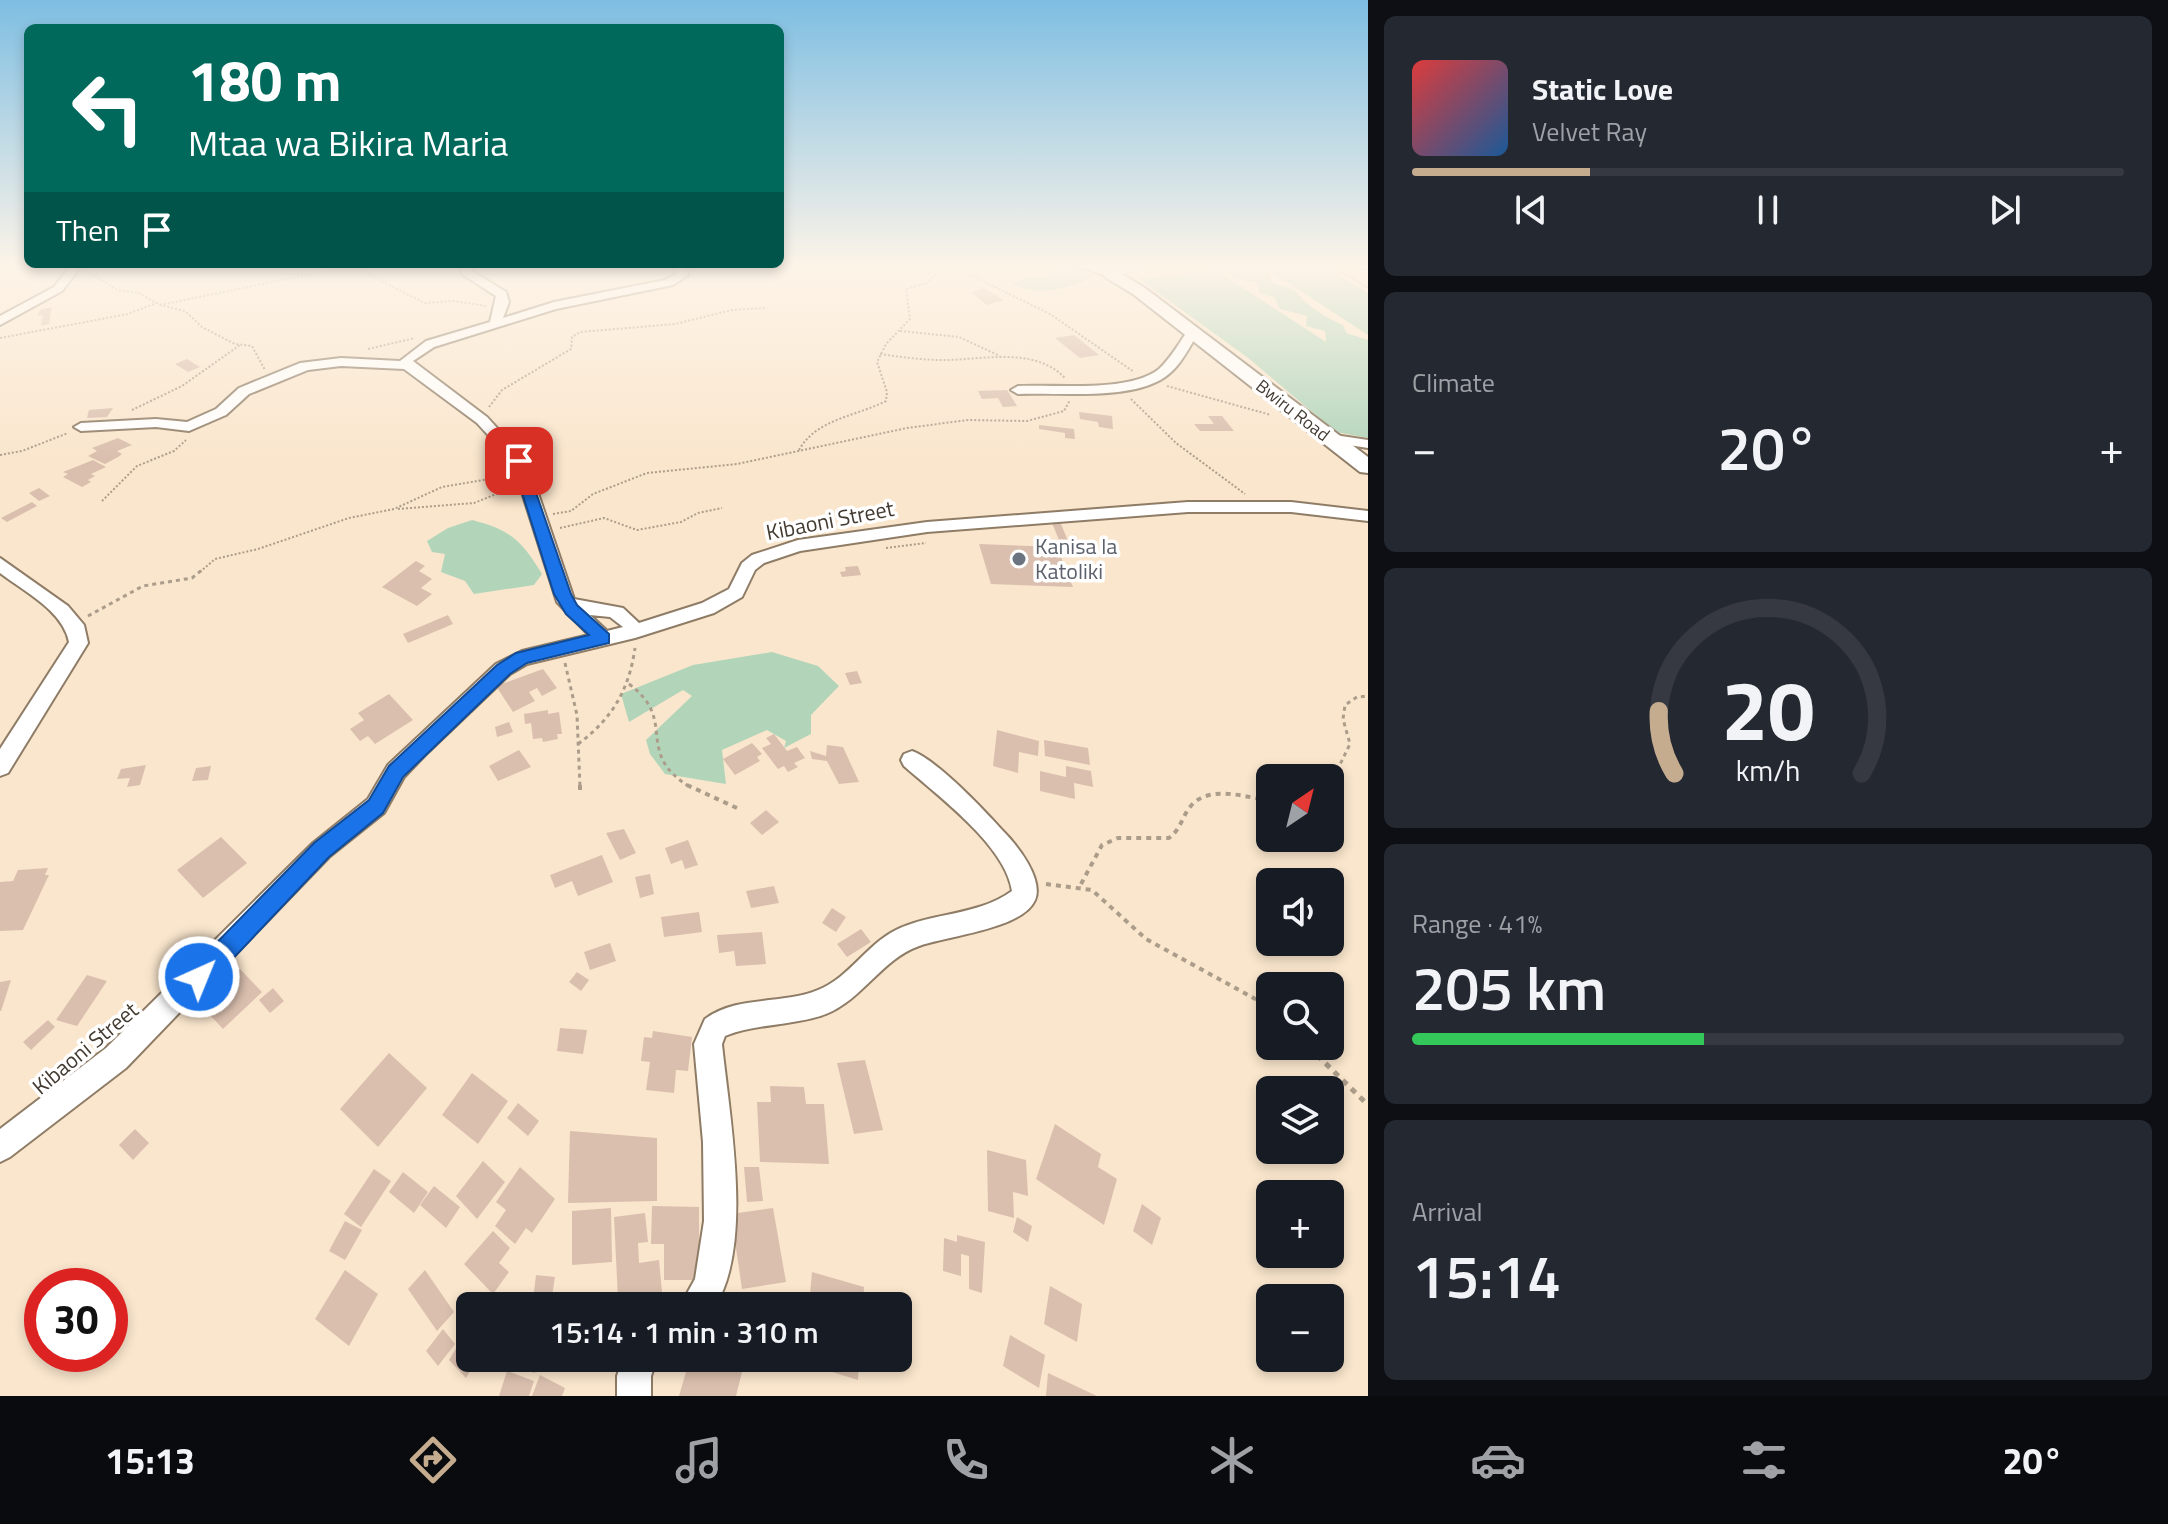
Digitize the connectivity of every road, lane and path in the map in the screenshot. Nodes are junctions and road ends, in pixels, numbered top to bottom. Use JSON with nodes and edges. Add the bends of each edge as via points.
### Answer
{"nodes":[{"id":1,"x":49,"y":329,"type":"edge"},
{"id":2,"x":207,"y":329,"type":"edge"},
{"id":3,"x":480,"y":329,"type":"edge"},
{"id":4,"x":614,"y":329,"type":"edge"},
{"id":5,"x":1072,"y":329,"type":"edge"},
{"id":6,"x":1189,"y":329,"type":"edge"},
{"id":7,"x":900,"y":331,"type":"joint"},
{"id":8,"x":1193,"y":332,"type":"junction"},
{"id":9,"x":0,"y":338,"type":"edge"},
{"id":10,"x":416,"y":338,"type":"dead end"},
{"id":11,"x":240,"y":345,"type":"junction"},
{"id":12,"x":363,"y":350,"type":"dead end"},
{"id":13,"x":880,"y":354,"type":"junction"},
{"id":14,"x":1002,"y":357,"type":"junction"},
{"id":15,"x":407,"y":365,"type":"junction"},
{"id":16,"x":269,"y":379,"type":"junction"},
{"id":17,"x":1149,"y":381,"type":"junction"},
{"id":18,"x":1064,"y":386,"type":"junction"},
{"id":19,"x":1121,"y":387,"type":"junction"},
{"id":20,"x":1018,"y":390,"type":"dead end"},
{"id":21,"x":124,"y":413,"type":"dead end"},
{"id":22,"x":1281,"y":419,"type":"dead end"},
{"id":23,"x":198,"y":425,"type":"junction"},
{"id":24,"x":487,"y":426,"type":"junction"},
{"id":25,"x":81,"y":427,"type":"joint"},
{"id":26,"x":1328,"y":438,"type":"junction"},
{"id":27,"x":1368,"y":444,"type":"edge"},
{"id":28,"x":799,"y":451,"type":"junction"},
{"id":29,"x":0,"y":455,"type":"edge"},
{"id":30,"x":1368,"y":467,"type":"edge"},
{"id":31,"x":524,"y":477,"type":"junction"},
{"id":32,"x":102,"y":501,"type":"dead end"},
{"id":33,"x":1262,"y":506,"type":"junction"},
{"id":34,"x":722,"y":508,"type":"dead end"},
{"id":35,"x":394,"y":509,"type":"junction"},
{"id":36,"x":1368,"y":516,"type":"edge"},
{"id":37,"x":539,"y":528,"type":"junction"},
{"id":38,"x":0,"y":564,"type":"edge"},
{"id":39,"x":572,"y":609,"type":"junction"},
{"id":40,"x":75,"y":625,"type":"junction"},
{"id":41,"x":635,"y":631,"type":"junction"},
{"id":42,"x":603,"y":638,"type":"junction"},
{"id":43,"x":562,"y":648,"type":"junction"},
{"id":44,"x":629,"y":684,"type":"junction"},
{"id":45,"x":1368,"y":696,"type":"edge"},
{"id":46,"x":578,"y":744,"type":"junction"},
{"id":47,"x":912,"y":760,"type":"dead end"},
{"id":48,"x":1340,"y":764,"type":"edge"},
{"id":49,"x":0,"y":767,"type":"edge"},
{"id":50,"x":580,"y":791,"type":"dead end"},
{"id":51,"x":1256,"y":799,"type":"edge"},
{"id":52,"x":739,"y":809,"type":"dead end"},
{"id":53,"x":1026,"y":885,"type":"junction"},
{"id":54,"x":1080,"y":886,"type":"junction"},
{"id":55,"x":1256,"y":999,"type":"edge"},
{"id":56,"x":1322,"y":1060,"type":"edge"},
{"id":57,"x":1368,"y":1105,"type":"edge"},
{"id":58,"x":0,"y":1147,"type":"edge"},
{"id":59,"x":708,"y":1292,"type":"edge"},
{"id":60,"x":635,"y":1372,"type":"edge"},
{"id":61,"x":634,"y":1396,"type":"edge"}],
"edges":[{"from":1,"to":9,"type":"path"},
{"from":2,"to":11,"type":"path"},
{"from":3,"to":15,"type":"street","via":[[420,349]]},
{"from":4,"to":24,"type":"path","via":[[580,332],[566,353],[495,395]]},
{"from":5,"to":17,"type":"path"},
{"from":6,"to":8,"type":"main road","name":"Bwiru Road"},
{"from":7,"to":13,"type":"path"},
{"from":7,"to":14,"type":"path","via":[[963,338]]},
{"from":8,"to":17,"type":"street","via":[[1175,360]]},
{"from":8,"to":26,"type":"main road","name":"Bwiru Road"},
{"from":10,"to":12,"type":"path"},
{"from":11,"to":16,"type":"path","via":[[257,351]]},
{"from":11,"to":21,"type":"path","via":[[165,396]]},
{"from":13,"to":14,"type":"path","via":[[926,360]]},
{"from":13,"to":28,"type":"path","via":[[887,398],[882,404],[838,418],[805,439]]},
{"from":14,"to":18,"type":"path","via":[[1047,363],[1065,377]]},
{"from":15,"to":16,"type":"street","via":[[318,364]]},
{"from":15,"to":24,"type":"street"},
{"from":16,"to":23,"type":"street"},
{"from":17,"to":19,"type":"street"},
{"from":17,"to":22,"type":"path"},
{"from":18,"to":19,"type":"street"},
{"from":18,"to":20,"type":"street"},
{"from":18,"to":28,"type":"path","via":[[1069,406],[1056,416],[907,428]]},
{"from":19,"to":33,"type":"path","via":[[1176,443]]},
{"from":23,"to":25,"type":"street"},
{"from":23,"to":32,"type":"path","via":[[174,451],[137,466]]},
{"from":24,"to":31,"type":"street","via":[[510,448]]},
{"from":25,"to":29,"type":"path"},
{"from":26,"to":27,"type":"street"},
{"from":26,"to":30,"type":"main road","name":"Bwiru Road"},
{"from":28,"to":37,"type":"path","via":[[647,473],[593,494],[571,511],[552,515]]},
{"from":31,"to":35,"type":"path","via":[[442,487]]},
{"from":31,"to":35,"type":"path","via":[[474,503]]},
{"from":31,"to":37,"type":"street"},
{"from":33,"to":36,"type":"street","name":"Kibaoni Street"},
{"from":33,"to":41,"type":"street","name":"Kibaoni Street","via":[[927,527],[798,546],[758,559],[729,599]]},
{"from":34,"to":37,"type":"path","via":[[637,530],[604,518]]},
{"from":35,"to":40,"type":"path","via":[[215,559],[192,578],[143,586]]},
{"from":37,"to":39,"type":"street"},
{"from":38,"to":40,"type":"street"},
{"from":39,"to":41,"type":"street","via":[[610,610],[626,618]]},
{"from":39,"to":42,"type":"street"},
{"from":40,"to":49,"type":"street","via":[[79,643]]},
{"from":41,"to":42,"type":"street","name":"Kibaoni Street"},
{"from":41,"to":44,"type":"path"},
{"from":42,"to":43,"type":"street","name":"Kibaoni Street"},
{"from":43,"to":46,"type":"path"},
{"from":43,"to":58,"type":"street","name":"Kibaoni Street","via":[[503,669],[396,771],[376,806],[321,850],[165,1012],[116,1058]]},
{"from":44,"to":46,"type":"path","via":[[611,716]]},
{"from":44,"to":52,"type":"path","via":[[649,697],[656,710],[658,749],[666,769]]},
{"from":45,"to":48,"type":"path","via":[[1342,707],[1341,722],[1350,744]]},
{"from":46,"to":50,"type":"path"},
{"from":47,"to":53,"type":"street","via":[[995,840]]},
{"from":51,"to":54,"type":"path","via":[[1217,793],[1200,797],[1172,837],[1160,841],[1116,836],[1101,843]]},
{"from":53,"to":54,"type":"path"},
{"from":53,"to":59,"type":"street","via":[[1025,896],[1011,909],[907,938],[882,951],[825,1002],[727,1020],[715,1027],[708,1044],[719,1248]]},
{"from":54,"to":55,"type":"path","via":[[1105,900],[1146,939]]},
{"from":56,"to":57,"type":"path"},
{"from":60,"to":61,"type":"street"}]}
